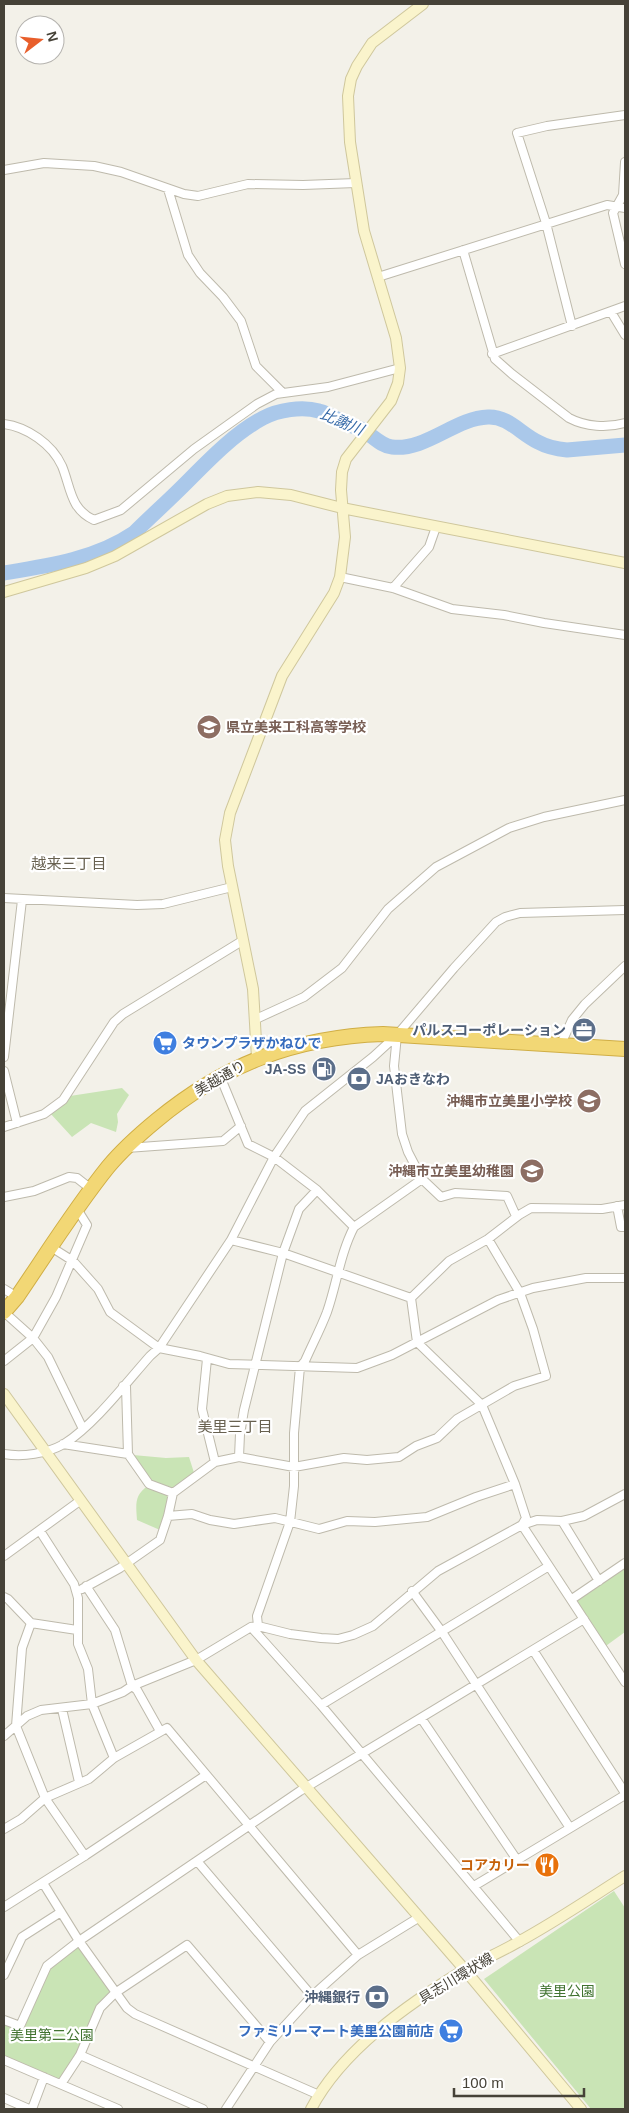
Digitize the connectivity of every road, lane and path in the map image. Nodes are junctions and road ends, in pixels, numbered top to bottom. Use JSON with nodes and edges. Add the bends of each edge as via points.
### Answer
{"nodes":[{"id":1,"x":423,"y":4,"type":"edge"},
{"id":2,"x":625,"y":115,"type":"edge"},
{"id":3,"x":625,"y":162,"type":"edge"},
{"id":4,"x":4,"y":170,"type":"edge"},
{"id":5,"x":356,"y":183,"type":"junction"},
{"id":6,"x":168,"y":189,"type":"junction"},
{"id":7,"x":615,"y":207,"type":"junction"},
{"id":8,"x":625,"y":208,"type":"edge"},
{"id":9,"x":546,"y":223,"type":"junction"},
{"id":10,"x":463,"y":250,"type":"junction"},
{"id":11,"x":625,"y":264,"type":"edge"},
{"id":12,"x":378,"y":277,"type":"junction"},
{"id":13,"x":625,"y":306,"type":"edge"},
{"id":14,"x":611,"y":312,"type":"junction"},
{"id":15,"x":572,"y":326,"type":"junction"},
{"id":16,"x":625,"y":335,"type":"edge"},
{"id":17,"x":492,"y":354,"type":"junction"},
{"id":18,"x":400,"y":368,"type":"junction"},
{"id":19,"x":283,"y":393,"type":"junction"},
{"id":20,"x":625,"y":423,"type":"edge"},
{"id":21,"x":4,"y":424,"type":"edge"},
{"id":22,"x":342,"y":508,"type":"junction"},
{"id":23,"x":436,"y":527,"type":"junction"},
{"id":24,"x":625,"y":563,"type":"edge"},
{"id":25,"x":340,"y":577,"type":"junction"},
{"id":26,"x":393,"y":588,"type":"junction"},
{"id":27,"x":4,"y":592,"type":"edge"},
{"id":28,"x":625,"y":635,"type":"edge"},
{"id":29,"x":625,"y":800,"type":"edge"},
{"id":30,"x":232,"y":887,"type":"junction"},
{"id":31,"x":4,"y":898,"type":"edge"},
{"id":32,"x":22,"y":900,"type":"junction"},
{"id":33,"x":625,"y":910,"type":"edge"},
{"id":34,"x":242,"y":941,"type":"junction"},
{"id":35,"x":625,"y":966,"type":"edge"},
{"id":36,"x":256,"y":1019,"type":"junction"},
{"id":37,"x":397,"y":1035,"type":"junction"},
{"id":38,"x":561,"y":1044,"type":"junction"},
{"id":39,"x":625,"y":1049,"type":"edge"},
{"id":40,"x":4,"y":1057,"type":"edge"},
{"id":41,"x":257,"y":1058,"type":"junction"},
{"id":42,"x":4,"y":1071,"type":"edge"},
{"id":43,"x":220,"y":1076,"type":"junction"},
{"id":44,"x":17,"y":1123,"type":"junction"},
{"id":45,"x":241,"y":1126,"type":"junction"},
{"id":46,"x":4,"y":1127,"type":"edge"},
{"id":47,"x":126,"y":1148,"type":"junction"},
{"id":48,"x":274,"y":1157,"type":"junction"},
{"id":49,"x":422,"y":1179,"type":"junction"},
{"id":50,"x":91,"y":1189,"type":"junction"},
{"id":51,"x":317,"y":1190,"type":"junction"},
{"id":52,"x":4,"y":1197,"type":"edge"},
{"id":53,"x":621,"y":1205,"type":"edge"},
{"id":54,"x":77,"y":1209,"type":"junction"},
{"id":55,"x":516,"y":1216,"type":"junction"},
{"id":56,"x":354,"y":1227,"type":"junction"},
{"id":57,"x":625,"y":1227,"type":"edge"},
{"id":58,"x":488,"y":1239,"type":"junction"},
{"id":59,"x":231,"y":1240,"type":"junction"},
{"id":60,"x":51,"y":1247,"type":"junction"},
{"id":61,"x":283,"y":1253,"type":"junction"},
{"id":62,"x":73,"y":1261,"type":"junction"},
{"id":63,"x":338,"y":1272,"type":"junction"},
{"id":64,"x":625,"y":1278,"type":"edge"},
{"id":65,"x":4,"y":1288,"type":"edge"},
{"id":66,"x":520,"y":1293,"type":"junction"},
{"id":67,"x":17,"y":1297,"type":"junction"},
{"id":68,"x":411,"y":1298,"type":"junction"},
{"id":69,"x":4,"y":1312,"type":"edge"},
{"id":70,"x":33,"y":1338,"type":"junction"},
{"id":71,"x":418,"y":1342,"type":"junction"},
{"id":72,"x":159,"y":1348,"type":"junction"},
{"id":73,"x":206,"y":1359,"type":"junction"},
{"id":74,"x":4,"y":1361,"type":"edge"},
{"id":75,"x":256,"y":1365,"type":"junction"},
{"id":76,"x":300,"y":1367,"type":"junction"},
{"id":77,"x":123,"y":1386,"type":"junction"},
{"id":78,"x":4,"y":1394,"type":"edge"},
{"id":79,"x":482,"y":1404,"type":"junction"},
{"id":80,"x":83,"y":1429,"type":"junction"},
{"id":81,"x":63,"y":1444,"type":"junction"},
{"id":82,"x":46,"y":1451,"type":"junction"},
{"id":83,"x":4,"y":1454,"type":"edge"},
{"id":84,"x":128,"y":1454,"type":"junction"},
{"id":85,"x":239,"y":1457,"type":"junction"},
{"id":86,"x":215,"y":1462,"type":"junction"},
{"id":87,"x":294,"y":1467,"type":"junction"},
{"id":88,"x":515,"y":1484,"type":"junction"},
{"id":89,"x":173,"y":1493,"type":"junction"},
{"id":90,"x":625,"y":1494,"type":"edge"},
{"id":91,"x":81,"y":1500,"type":"junction"},
{"id":92,"x":168,"y":1516,"type":"junction"},
{"id":93,"x":562,"y":1521,"type":"junction"},
{"id":94,"x":290,"y":1522,"type":"junction"},
{"id":95,"x":522,"y":1525,"type":"junction"},
{"id":96,"x":40,"y":1531,"type":"junction"},
{"id":97,"x":4,"y":1556,"type":"edge"},
{"id":98,"x":625,"y":1563,"type":"edge"},
{"id":99,"x":125,"y":1564,"type":"junction"},
{"id":100,"x":549,"y":1566,"type":"junction"},
{"id":101,"x":599,"y":1581,"type":"junction"},
{"id":102,"x":86,"y":1586,"type":"junction"},
{"id":103,"x":412,"y":1591,"type":"junction"},
{"id":104,"x":76,"y":1593,"type":"junction"},
{"id":105,"x":5,"y":1596,"type":"edge"},
{"id":106,"x":572,"y":1599,"type":"junction"},
{"id":107,"x":584,"y":1619,"type":"junction"},
{"id":108,"x":31,"y":1623,"type":"junction"},
{"id":109,"x":255,"y":1626,"type":"junction"},
{"id":110,"x":77,"y":1630,"type":"junction"},
{"id":111,"x":442,"y":1632,"type":"junction"},
{"id":112,"x":533,"y":1650,"type":"junction"},
{"id":113,"x":196,"y":1660,"type":"junction"},
{"id":114,"x":625,"y":1682,"type":"edge"},
{"id":115,"x":476,"y":1685,"type":"junction"},
{"id":116,"x":132,"y":1686,"type":"junction"},
{"id":117,"x":92,"y":1704,"type":"junction"},
{"id":118,"x":321,"y":1705,"type":"junction"},
{"id":119,"x":62,"y":1709,"type":"junction"},
{"id":120,"x":421,"y":1718,"type":"junction"},
{"id":121,"x":16,"y":1726,"type":"junction"},
{"id":122,"x":160,"y":1731,"type":"junction"},
{"id":123,"x":4,"y":1736,"type":"edge"},
{"id":124,"x":362,"y":1754,"type":"junction"},
{"id":125,"x":114,"y":1758,"type":"junction"},
{"id":126,"x":206,"y":1775,"type":"junction"},
{"id":127,"x":79,"y":1782,"type":"junction"},
{"id":128,"x":306,"y":1788,"type":"junction"},
{"id":129,"x":625,"y":1794,"type":"edge"},
{"id":130,"x":45,"y":1798,"type":"junction"},
{"id":131,"x":250,"y":1826,"type":"junction"},
{"id":132,"x":570,"y":1828,"type":"junction"},
{"id":133,"x":4,"y":1829,"type":"edge"},
{"id":134,"x":85,"y":1856,"type":"junction"},
{"id":135,"x":517,"y":1860,"type":"junction"},
{"id":136,"x":198,"y":1861,"type":"junction"},
{"id":137,"x":625,"y":1876,"type":"edge"},
{"id":138,"x":43,"y":1883,"type":"junction"},
{"id":139,"x":474,"y":1886,"type":"junction"},
{"id":140,"x":4,"y":1907,"type":"edge"},
{"id":141,"x":62,"y":1912,"type":"junction"},
{"id":142,"x":418,"y":1918,"type":"junction"},
{"id":143,"x":79,"y":1941,"type":"junction"},
{"id":144,"x":520,"y":1942,"type":"junction"},
{"id":145,"x":358,"y":1955,"type":"junction"},
{"id":146,"x":465,"y":1970,"type":"junction"},
{"id":147,"x":4,"y":1975,"type":"edge"},
{"id":148,"x":115,"y":1993,"type":"junction"},
{"id":149,"x":312,"y":1996,"type":"junction"},
{"id":150,"x":4,"y":2020,"type":"edge"},
{"id":151,"x":270,"y":2042,"type":"junction"},
{"id":152,"x":80,"y":2055,"type":"junction"},
{"id":153,"x":4,"y":2060,"type":"edge"},
{"id":154,"x":253,"y":2067,"type":"junction"},
{"id":155,"x":44,"y":2077,"type":"junction"},
{"id":156,"x":61,"y":2084,"type":"junction"},
{"id":157,"x":319,"y":2095,"type":"junction"},
{"id":158,"x":4,"y":2098,"type":"edge"},
{"id":159,"x":30,"y":2109,"type":"edge"},
{"id":160,"x":118,"y":2109,"type":"edge"},
{"id":161,"x":203,"y":2109,"type":"edge"},
{"id":162,"x":226,"y":2109,"type":"edge"},
{"id":163,"x":311,"y":2109,"type":"edge"},
{"id":164,"x":581,"y":2109,"type":"edge"}],
"edges":[{"from":1,"to":5,"type":"street","via":[[372,43],[351,79],[347,118]]},
{"from":2,"to":9,"type":"street","via":[[517,133]]},
{"from":3,"to":7,"type":"street","via":[[623,195]]},
{"from":4,"to":6,"type":"street","via":[[44,163],[94,166]]},
{"from":5,"to":6,"type":"street","via":[[248,184],[198,196]]},
{"from":5,"to":12,"type":"street","via":[[364,231]]},
{"from":6,"to":19,"type":"street","via":[[188,255],[241,321],[256,366]]},
{"from":7,"to":8,"type":"street"},
{"from":7,"to":9,"type":"street","via":[[607,205]]},
{"from":7,"to":11,"type":"street","via":[[614,217]]},
{"from":9,"to":10,"type":"street"},
{"from":9,"to":15,"type":"street"},
{"from":10,"to":12,"type":"street"},
{"from":10,"to":17,"type":"street"},
{"from":12,"to":18,"type":"street","via":[[396,338]]},
{"from":13,"to":14,"type":"street"},
{"from":14,"to":15,"type":"street"},
{"from":14,"to":16,"type":"street"},
{"from":15,"to":17,"type":"street"},
{"from":17,"to":20,"type":"street","via":[[512,374],[580,424]]},
{"from":18,"to":19,"type":"street","via":[[328,388]]},
{"from":18,"to":22,"type":"street","via":[[391,401],[346,459],[342,472]]},
{"from":19,"to":21,"type":"street","via":[[257,404],[202,443],[121,510],[94,520],[80,512],[61,464],[39,438]]},
{"from":22,"to":23,"type":"street"},
{"from":22,"to":25,"type":"street","via":[[345,537]]},
{"from":22,"to":27,"type":"street","via":[[282,494],[258,492],[227,496],[115,556]]},
{"from":23,"to":24,"type":"street"},
{"from":23,"to":26,"type":"street","via":[[429,547]]},
{"from":25,"to":26,"type":"street"},
{"from":25,"to":30,"type":"street","via":[[334,593],[282,676],[230,813],[225,840]]},
{"from":26,"to":28,"type":"street","via":[[452,609]]},
{"from":29,"to":36,"type":"street","via":[[509,828],[436,868],[388,909],[342,968],[304,996]]},
{"from":30,"to":32,"type":"street","via":[[163,904]]},
{"from":30,"to":34,"type":"street"},
{"from":31,"to":32,"type":"street"},
{"from":32,"to":40,"type":"street"},
{"from":33,"to":37,"type":"street","via":[[505,916],[483,936]]},
{"from":34,"to":36,"type":"street"},
{"from":34,"to":44,"type":"street","via":[[123,1014],[114,1022],[64,1100],[44,1114]]},
{"from":35,"to":38,"type":"street","via":[[585,1004],[572,1020]]},
{"from":36,"to":41,"type":"street"},
{"from":37,"to":38,"type":"highway","name":"美越通り"},
{"from":37,"to":41,"type":"highway","name":"美越通り","via":[[340,1037]]},
{"from":37,"to":48,"type":"street","via":[[311,1105]]},
{"from":37,"to":49,"type":"street","via":[[394,1066],[402,1134]]},
{"from":38,"to":39,"type":"highway","name":"美越通り"},
{"from":41,"to":43,"type":"highway","name":"美越通り"},
{"from":42,"to":44,"type":"street"},
{"from":43,"to":45,"type":"street"},
{"from":43,"to":47,"type":"highway","name":"美越通り","via":[[182,1101]]},
{"from":44,"to":46,"type":"street"},
{"from":45,"to":47,"type":"street","via":[[223,1141]]},
{"from":45,"to":48,"type":"street","via":[[248,1144]]},
{"from":47,"to":50,"type":"highway","name":"美越通り"},
{"from":48,"to":51,"type":"street"},
{"from":48,"to":59,"type":"street"},
{"from":49,"to":55,"type":"street","via":[[441,1197],[455,1193],[507,1196]]},
{"from":49,"to":56,"type":"street"},
{"from":50,"to":52,"type":"street","via":[[78,1178],[69,1177],[34,1191]]},
{"from":50,"to":54,"type":"highway","name":"美越通り"},
{"from":51,"to":56,"type":"street"},
{"from":51,"to":61,"type":"street","via":[[299,1208]]},
{"from":53,"to":55,"type":"street","via":[[602,1209],[531,1208]]},
{"from":53,"to":57,"type":"street","via":[[620,1227]]},
{"from":54,"to":60,"type":"highway","name":"美越通り"},
{"from":54,"to":62,"type":"street","via":[[87,1225]]},
{"from":55,"to":58,"type":"street"},
{"from":56,"to":63,"type":"street"},
{"from":58,"to":66,"type":"street"},
{"from":58,"to":68,"type":"street","via":[[449,1261]]},
{"from":59,"to":61,"type":"street"},
{"from":59,"to":72,"type":"street"},
{"from":60,"to":62,"type":"street"},
{"from":60,"to":67,"type":"highway","name":"美越通り"},
{"from":61,"to":63,"type":"street"},
{"from":61,"to":75,"type":"street"},
{"from":62,"to":70,"type":"street"},
{"from":62,"to":72,"type":"street","via":[[98,1289],[110,1312]]},
{"from":63,"to":68,"type":"street"},
{"from":63,"to":76,"type":"street","via":[[327,1312]]},
{"from":64,"to":66,"type":"street","via":[[586,1278]]},
{"from":65,"to":67,"type":"street"},
{"from":66,"to":71,"type":"street","via":[[498,1300]]},
{"from":66,"to":79,"type":"street","via":[[546,1376],[514,1386]]},
{"from":67,"to":69,"type":"highway","name":"美越通り"},
{"from":68,"to":71,"type":"street"},
{"from":69,"to":70,"type":"street"},
{"from":70,"to":74,"type":"street"},
{"from":70,"to":80,"type":"street","via":[[48,1357]]},
{"from":71,"to":76,"type":"street","via":[[357,1368]]},
{"from":71,"to":79,"type":"street"},
{"from":72,"to":73,"type":"street"},
{"from":72,"to":77,"type":"street"},
{"from":73,"to":75,"type":"street"},
{"from":73,"to":86,"type":"street","via":[[202,1409]]},
{"from":75,"to":76,"type":"street"},
{"from":75,"to":85,"type":"street","via":[[244,1410]]},
{"from":76,"to":87,"type":"street"},
{"from":77,"to":80,"type":"street"},
{"from":77,"to":84,"type":"street","via":[[126,1386],[128,1405]]},
{"from":78,"to":82,"type":"street"},
{"from":79,"to":87,"type":"street","via":[[457,1419],[437,1438],[399,1457],[344,1458]]},
{"from":79,"to":88,"type":"street"},
{"from":80,"to":81,"type":"street"},
{"from":81,"to":82,"type":"street"},
{"from":81,"to":84,"type":"street"},
{"from":82,"to":83,"type":"street","via":[[30,1455]]},
{"from":82,"to":91,"type":"street"},
{"from":84,"to":89,"type":"street","via":[[149,1484]]},
{"from":85,"to":86,"type":"street"},
{"from":85,"to":87,"type":"street"},
{"from":86,"to":89,"type":"street"},
{"from":87,"to":94,"type":"street"},
{"from":88,"to":94,"type":"street","via":[[427,1517],[347,1521],[319,1529]]},
{"from":88,"to":95,"type":"street","via":[[526,1518]]},
{"from":89,"to":92,"type":"street"},
{"from":90,"to":93,"type":"street","via":[[584,1516]]},
{"from":91,"to":96,"type":"street"},
{"from":91,"to":99,"type":"street"},
{"from":92,"to":94,"type":"street","via":[[192,1514],[234,1524],[275,1518]]},
{"from":92,"to":99,"type":"street","via":[[160,1540]]},
{"from":93,"to":95,"type":"street","via":[[537,1520]]},
{"from":93,"to":101,"type":"street"},
{"from":94,"to":109,"type":"street"},
{"from":95,"to":100,"type":"street"},
{"from":95,"to":103,"type":"street","via":[[438,1571]]},
{"from":96,"to":97,"type":"street"},
{"from":96,"to":104,"type":"street","via":[[74,1584]]},
{"from":98,"to":101,"type":"street"},
{"from":99,"to":102,"type":"street"},
{"from":99,"to":113,"type":"street"},
{"from":100,"to":106,"type":"street"},
{"from":100,"to":111,"type":"street"},
{"from":101,"to":106,"type":"street"},
{"from":102,"to":104,"type":"street"},
{"from":102,"to":116,"type":"street","via":[[115,1630]]},
{"from":103,"to":109,"type":"street","via":[[373,1626],[338,1639]]},
{"from":103,"to":111,"type":"street"},
{"from":104,"to":110,"type":"street"},
{"from":105,"to":108,"type":"street"},
{"from":106,"to":107,"type":"street"},
{"from":107,"to":112,"type":"street"},
{"from":107,"to":114,"type":"street"},
{"from":108,"to":110,"type":"street"},
{"from":108,"to":121,"type":"street","via":[[22,1648]]},
{"from":109,"to":113,"type":"street"},
{"from":109,"to":118,"type":"street"},
{"from":110,"to":117,"type":"street","via":[[78,1644],[88,1669]]},
{"from":111,"to":115,"type":"street"},
{"from":111,"to":118,"type":"street"},
{"from":112,"to":115,"type":"street"},
{"from":112,"to":129,"type":"street"},
{"from":113,"to":116,"type":"street"},
{"from":113,"to":128,"type":"street"},
{"from":115,"to":120,"type":"street"},
{"from":115,"to":132,"type":"street"},
{"from":116,"to":117,"type":"street"},
{"from":116,"to":122,"type":"street"},
{"from":117,"to":119,"type":"street"},
{"from":117,"to":125,"type":"street"},
{"from":118,"to":124,"type":"street"},
{"from":119,"to":121,"type":"street","via":[[41,1710]]},
{"from":119,"to":127,"type":"street"},
{"from":120,"to":124,"type":"street"},
{"from":120,"to":135,"type":"street"},
{"from":121,"to":123,"type":"street"},
{"from":121,"to":130,"type":"street"},
{"from":122,"to":125,"type":"street"},
{"from":122,"to":126,"type":"street","via":[[167,1728]]},
{"from":124,"to":128,"type":"street"},
{"from":124,"to":139,"type":"street"},
{"from":125,"to":127,"type":"street"},
{"from":126,"to":131,"type":"street"},
{"from":126,"to":134,"type":"street"},
{"from":127,"to":130,"type":"street"},
{"from":128,"to":131,"type":"street"},
{"from":128,"to":142,"type":"street"},
{"from":129,"to":132,"type":"street"},
{"from":130,"to":133,"type":"street"},
{"from":130,"to":134,"type":"street"},
{"from":131,"to":136,"type":"street"},
{"from":131,"to":145,"type":"street"},
{"from":132,"to":135,"type":"street"},
{"from":134,"to":138,"type":"street"},
{"from":135,"to":139,"type":"street"},
{"from":136,"to":143,"type":"street"},
{"from":136,"to":149,"type":"street"},
{"from":137,"to":144,"type":"street","name":"具志川環状線"},
{"from":138,"to":140,"type":"street"},
{"from":138,"to":141,"type":"street"},
{"from":139,"to":144,"type":"street"},
{"from":141,"to":143,"type":"street"},
{"from":141,"to":147,"type":"street","via":[[22,1937]]},
{"from":142,"to":145,"type":"street"},
{"from":142,"to":146,"type":"street"},
{"from":143,"to":148,"type":"street"},
{"from":143,"to":150,"type":"street","via":[[47,1966],[20,2026]]},
{"from":144,"to":146,"type":"street","name":"具志川環状線"},
{"from":145,"to":149,"type":"street"},
{"from":146,"to":157,"type":"street","name":"具志川環状線","via":[[407,2007],[368,2039]]},
{"from":146,"to":164,"type":"street"},
{"from":148,"to":151,"type":"street","via":[[187,1945]]},
{"from":148,"to":152,"type":"street","via":[[100,2008]]},
{"from":148,"to":154,"type":"street","via":[[135,2014]]},
{"from":149,"to":151,"type":"street"},
{"from":151,"to":154,"type":"street"},
{"from":152,"to":156,"type":"street"},
{"from":152,"to":161,"type":"street"},
{"from":153,"to":155,"type":"street"},
{"from":154,"to":157,"type":"street"},
{"from":154,"to":162,"type":"street"},
{"from":155,"to":156,"type":"street"},
{"from":155,"to":159,"type":"street"},
{"from":156,"to":160,"type":"street"},
{"from":157,"to":163,"type":"street","name":"具志川環状線"},
{"from":158,"to":159,"type":"street"}]}
